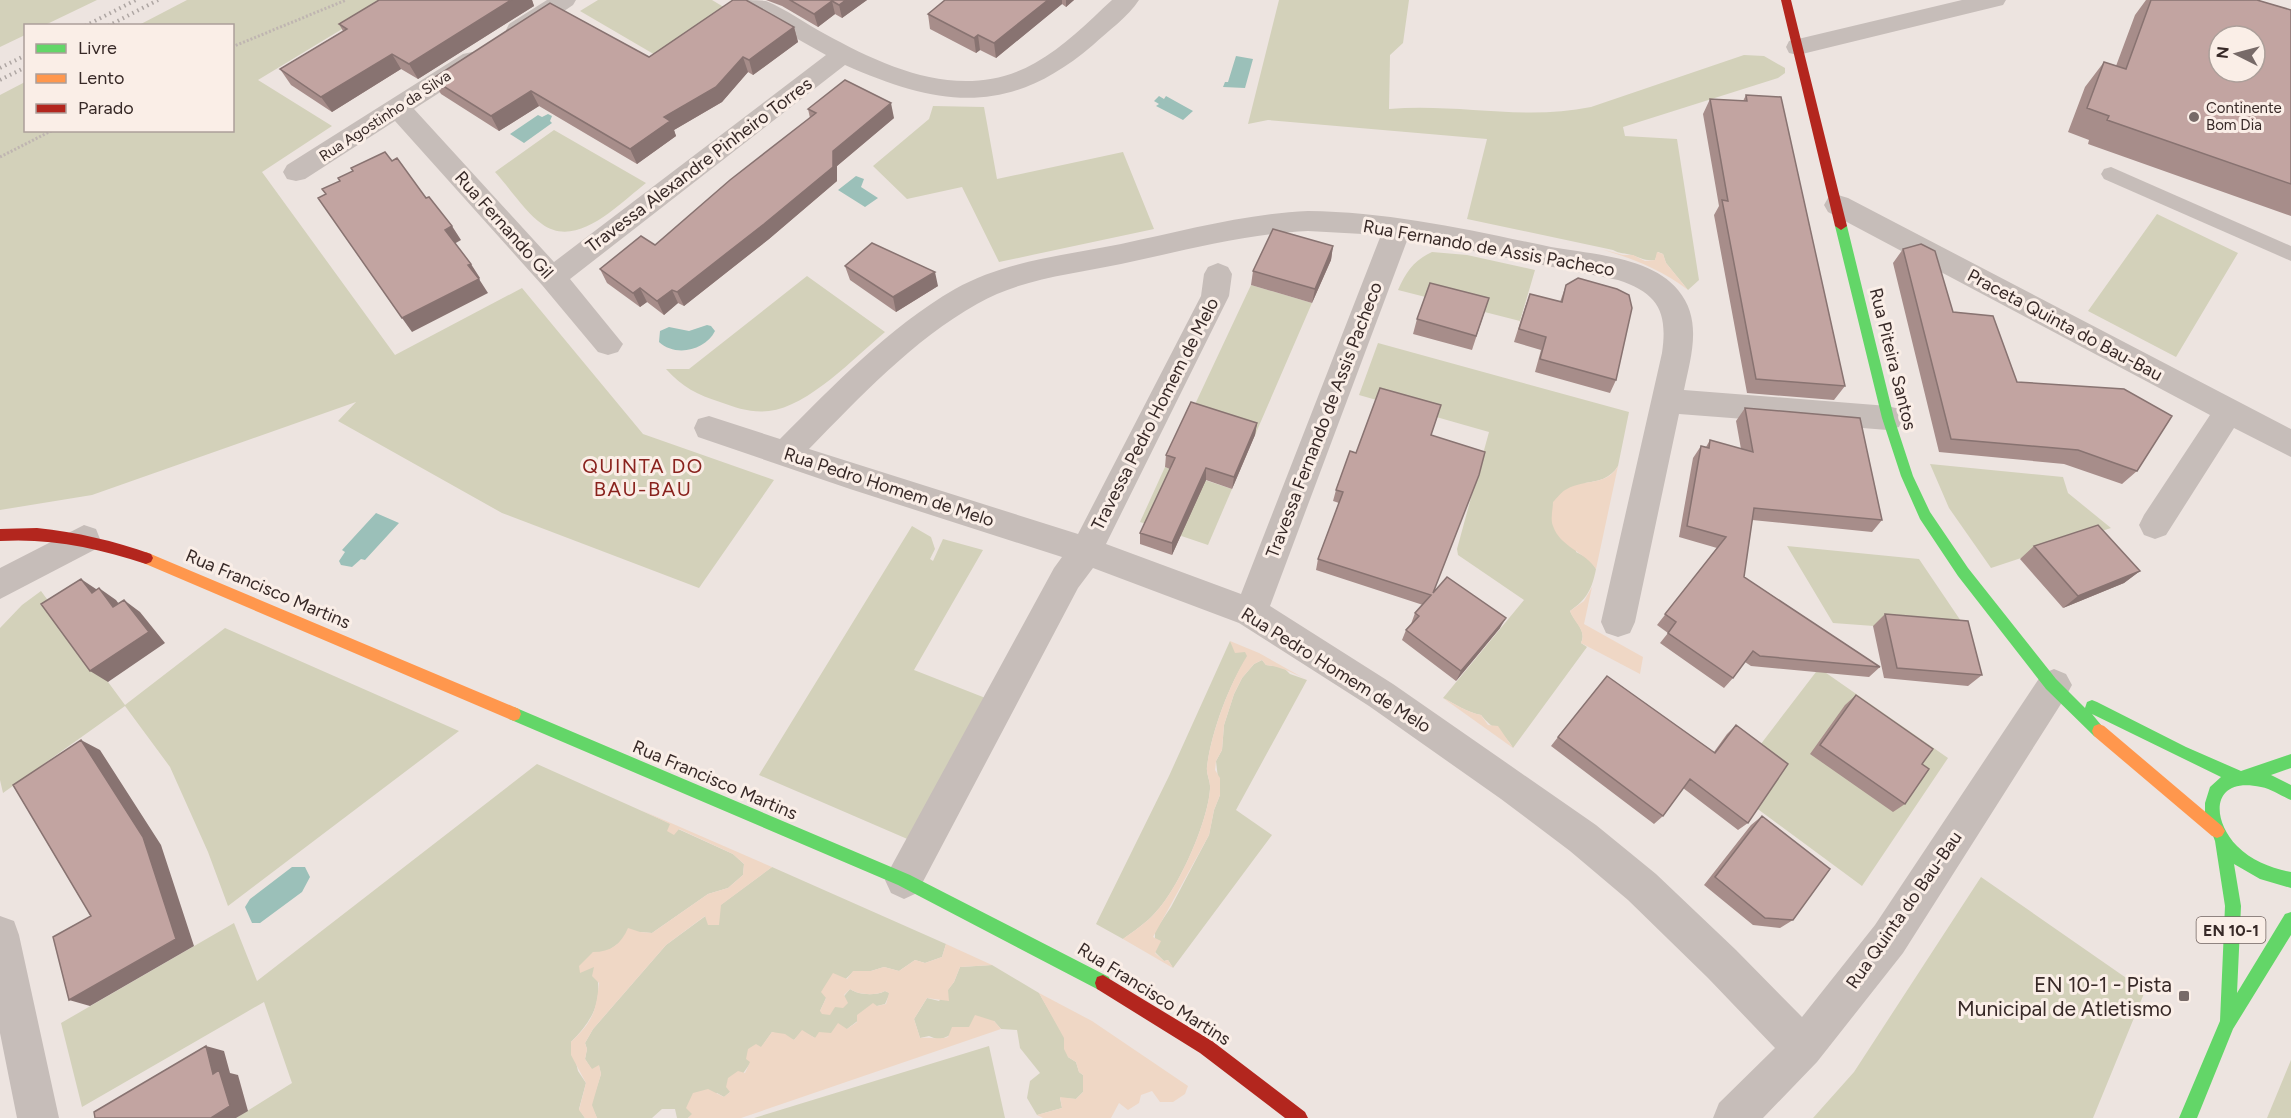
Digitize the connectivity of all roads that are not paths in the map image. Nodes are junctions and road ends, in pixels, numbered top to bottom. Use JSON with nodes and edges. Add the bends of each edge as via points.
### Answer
{"nodes":[{"id":1,"x":564,"y":0,"type":"edge"},
{"id":2,"x":746,"y":0,"type":"edge"},
{"id":3,"x":1127,"y":0,"type":"edge"},
{"id":4,"x":1786,"y":0,"type":"edge"},
{"id":5,"x":1994,"y":0,"type":"edge"},
{"id":6,"x":1798,"y":47,"type":"junction"},
{"id":7,"x":845,"y":53,"type":"junction"},
{"id":8,"x":398,"y":108,"type":"junction"},
{"id":9,"x":296,"y":172,"type":"dead end"},
{"id":10,"x":2111,"y":174,"type":"dead end"},
{"id":11,"x":1838,"y":205,"type":"junction"},
{"id":12,"x":1398,"y":228,"type":"junction"},
{"id":13,"x":2291,"y":255,"type":"edge"},
{"id":14,"x":1218,"y":274,"type":"dead end"},
{"id":15,"x":552,"y":278,"type":"junction"},
{"id":16,"x":608,"y":344,"type":"dead end"},
{"id":17,"x":1667,"y":401,"type":"junction"},
{"id":18,"x":2229,"y":411,"type":"junction"},
{"id":19,"x":1888,"y":418,"type":"junction"},
{"id":20,"x":709,"y":428,"type":"dead end"},
{"id":21,"x":2291,"y":444,"type":"edge"},
{"id":22,"x":786,"y":453,"type":"junction"},
{"id":23,"x":2155,"y":525,"type":"dead end"},
{"id":24,"x":0,"y":535,"type":"edge"},
{"id":25,"x":84,"y":539,"type":"junction"},
{"id":26,"x":1086,"y":551,"type":"junction"},
{"id":27,"x":0,"y":585,"type":"edge"},
{"id":28,"x":1251,"y":612,"type":"junction"},
{"id":29,"x":1618,"y":622,"type":"dead end"},
{"id":30,"x":2054,"y":686,"type":"junction"},
{"id":31,"x":2291,"y":761,"type":"edge"},
{"id":32,"x":2242,"y":777,"type":"junction"},
{"id":33,"x":2291,"y":793,"type":"edge"},
{"id":34,"x":2219,"y":834,"type":"junction"},
{"id":35,"x":904,"y":880,"type":"junction"},
{"id":36,"x":2291,"y":880,"type":"edge"},
{"id":37,"x":2291,"y":920,"type":"edge"},
{"id":38,"x":0,"y":935,"type":"edge"},
{"id":39,"x":2227,"y":1023,"type":"junction"},
{"id":40,"x":1803,"y":1048,"type":"junction"},
{"id":41,"x":38,"y":1118,"type":"edge"},
{"id":42,"x":1299,"y":1118,"type":"edge"},
{"id":43,"x":1734,"y":1118,"type":"edge"},
{"id":44,"x":2188,"y":1118,"type":"edge"}],
"edges":[{"from":1,"to":8,"type":"street","name":"Rua Agostinho da Silva"},
{"from":2,"to":7,"type":"street"},
{"from":3,"to":7,"type":"street","via":[[1042,70],[1019,82],[990,89],[960,92],[925,87],[893,77]]},
{"from":4,"to":6,"type":"street","name":"Rua Piteira Santos"},
{"from":5,"to":6,"type":"street"},
{"from":6,"to":11,"type":"street","name":"Rua Piteira Santos"},
{"from":7,"to":15,"type":"street","name":"Travessa Alexandre Pinheiro Torres"},
{"from":8,"to":9,"type":"street","name":"Rua Agostinho da Silva"},
{"from":8,"to":15,"type":"street","name":"Rua Fernando Gil"},
{"from":10,"to":13,"type":"lane"},
{"from":11,"to":18,"type":"street","name":"Praceta Quinta do Bau-Bau"},
{"from":11,"to":19,"type":"street","name":"Rua Piteira Santos"},
{"from":12,"to":17,"type":"street","name":"Rua Fernando de Assis Pacheco","via":[[1613,269],[1647,281],[1670,298],[1681,332]]},
{"from":12,"to":22,"type":"street","name":"Rua Fernando de Assis Pacheco","via":[[1307,221],[1258,227],[1019,276],[980,289],[907,338]]},
{"from":12,"to":28,"type":"street","name":"Travessa Fernando de Assis Pacheco"},
{"from":14,"to":26,"type":"street","name":"Travessa Pedro Homem de Melo","via":[[1215,296]]},
{"from":15,"to":16,"type":"street","name":"Rua Fernando Gil"},
{"from":17,"to":19,"type":"street"},
{"from":17,"to":29,"type":"street","name":"Rua Fernando de Assis Pacheco"},
{"from":18,"to":21,"type":"street","name":"Praceta Quinta do Bau-Bau"},
{"from":18,"to":23,"type":"street"},
{"from":19,"to":30,"type":"street","name":"Rua Piteira Santos","via":[[1916,497],[1943,543]]},
{"from":20,"to":22,"type":"street","name":"Rua Pedro Homem de Melo"},
{"from":22,"to":26,"type":"street","name":"Rua Pedro Homem de Melo"},
{"from":24,"to":25,"type":"street","name":"Rua Francisco Martins","via":[[52,532]]},
{"from":25,"to":27,"type":"street"},
{"from":25,"to":35,"type":"street","name":"Rua Francisco Martins","via":[[168,566]]},
{"from":26,"to":28,"type":"street","name":"Rua Pedro Homem de Melo"},
{"from":26,"to":35,"type":"street","name":"Travessa Pedro Homem de Melo","via":[[1066,578]]},
{"from":28,"to":40,"type":"street","name":"Rua Pedro Homem de Melo","via":[[1381,695],[1582,838],[1650,895]]},
{"from":30,"to":32,"type":"street","via":[[2122,723]]},
{"from":30,"to":34,"type":"street","name":"Rua Piteira Santos","via":[[2069,704]]},
{"from":30,"to":40,"type":"street","name":"Rua Quinta do Bau-Bau","via":[[1889,939]]},
{"from":31,"to":32,"type":"street","number":"EN 10-1"},
{"from":32,"to":33,"type":"street","via":[[2267,780]]},
{"from":32,"to":34,"type":"street","number":"EN 10-1","via":[[2223,782],[2213,793],[2210,808]]},
{"from":34,"to":36,"type":"street","name":"Rua Piteira Santos","via":[[2236,855],[2255,869]]},
{"from":34,"to":39,"type":"street","number":"EN 10-1","via":[[2233,906]]},
{"from":35,"to":42,"type":"street","name":"Rua Francisco Martins","via":[[1102,981],[1250,1077]]},
{"from":37,"to":39,"type":"street","number":"EN 10-1"},
{"from":38,"to":41,"type":"street"},
{"from":39,"to":44,"type":"street","number":"EN 10-1"},
{"from":40,"to":43,"type":"street","name":"Rua Quinta do Bau-Bau"}]}
